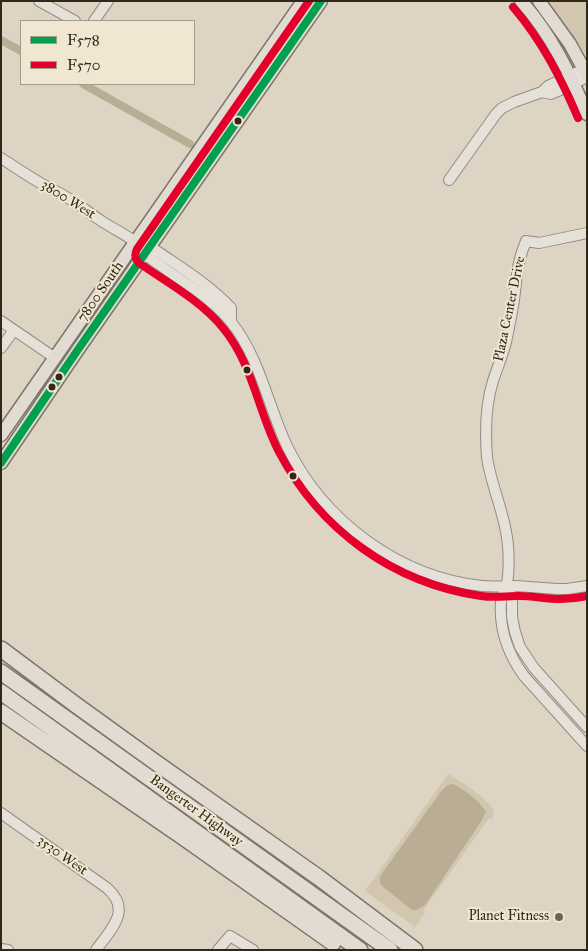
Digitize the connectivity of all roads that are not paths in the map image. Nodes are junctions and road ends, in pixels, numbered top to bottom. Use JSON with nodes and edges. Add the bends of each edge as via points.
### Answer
{"nodes":[{"id":1,"x":39,"y":1,"type":"edge"},
{"id":2,"x":108,"y":1,"type":"edge"},
{"id":3,"x":303,"y":1,"type":"edge"},
{"id":4,"x":321,"y":1,"type":"edge"},
{"id":5,"x":521,"y":1,"type":"edge"},
{"id":6,"x":539,"y":1,"type":"edge"},
{"id":7,"x":73,"y":20,"type":"edge"},
{"id":8,"x":95,"y":20,"type":"edge"},
{"id":9,"x":586,"y":74,"type":"edge"},
{"id":10,"x":572,"y":80,"type":"junction"},
{"id":11,"x":233,"y":103,"type":"junction"},
{"id":12,"x":587,"y":114,"type":"edge"},
{"id":13,"x":213,"y":156,"type":"junction"},
{"id":14,"x":1,"y":158,"type":"edge"},
{"id":15,"x":449,"y":180,"type":"dead end"},
{"id":16,"x":587,"y":233,"type":"edge"},
{"id":17,"x":136,"y":243,"type":"junction"},
{"id":18,"x":148,"y":251,"type":"junction"},
{"id":19,"x":1,"y":320,"type":"edge"},
{"id":20,"x":14,"y":330,"type":"junction"},
{"id":21,"x":1,"y":348,"type":"edge"},
{"id":22,"x":55,"y":358,"type":"junction"},
{"id":23,"x":1,"y":435,"type":"edge"},
{"id":24,"x":1,"y":463,"type":"edge"},
{"id":25,"x":507,"y":586,"type":"junction"},
{"id":26,"x":587,"y":586,"type":"edge"},
{"id":27,"x":1,"y":649,"type":"edge"},
{"id":28,"x":1,"y":672,"type":"edge"},
{"id":29,"x":1,"y":692,"type":"edge"},
{"id":30,"x":1,"y":712,"type":"edge"},
{"id":31,"x":587,"y":727,"type":"edge"},
{"id":32,"x":587,"y":746,"type":"edge"},
{"id":33,"x":1,"y":813,"type":"edge"},
{"id":34,"x":1,"y":949,"type":"edge"},
{"id":35,"x":8,"y":950,"type":"edge"},
{"id":36,"x":96,"y":950,"type":"edge"},
{"id":37,"x":218,"y":950,"type":"edge"},
{"id":38,"x":254,"y":950,"type":"edge"},
{"id":39,"x":345,"y":950,"type":"edge"},
{"id":40,"x":360,"y":950,"type":"edge"},
{"id":41,"x":390,"y":950,"type":"edge"},
{"id":42,"x":415,"y":950,"type":"edge"}],
"edges":[{"from":1,"to":7,"type":"street"},
{"from":2,"to":8,"type":"street"},
{"from":3,"to":11,"type":"main road","name":"7800 South"},
{"from":4,"to":13,"type":"main road","name":"7800 South"},
{"from":5,"to":10,"type":"main road","via":[[535,16]]},
{"from":6,"to":9,"type":"main road","via":[[570,44]]},
{"from":9,"to":10,"type":"street"},
{"from":10,"to":12,"type":"main road"},
{"from":10,"to":15,"type":"street","via":[[548,86],[542,92],[498,111]]},
{"from":11,"to":13,"type":"main road","via":[[233,113],[215,138]]},
{"from":11,"to":17,"type":"main road","name":"7800 South"},
{"from":13,"to":18,"type":"main road","name":"7800 South"},
{"from":14,"to":17,"type":"street","name":"3800 West"},
{"from":16,"to":25,"type":"street","name":"Plaza Center Drive","via":[[538,243],[526,241],[520,258],[506,344],[489,395],[486,418],[490,474],[506,534]]},
{"from":17,"to":18,"type":"street"},
{"from":17,"to":22,"type":"main road","name":"7800 South"},
{"from":18,"to":24,"type":"main road","name":"7800 South"},
{"from":18,"to":25,"type":"street","via":[[213,304],[242,336],[292,456],[334,513],[376,547],[412,566],[469,584]]},
{"from":19,"to":20,"type":"street"},
{"from":20,"to":21,"type":"street"},
{"from":20,"to":22,"type":"street"},
{"from":22,"to":23,"type":"main road","name":"7800 South"},
{"from":25,"to":26,"type":"street","via":[[568,589]]},
{"from":25,"to":31,"type":"street","name":"Plaza Center Drive","via":[[520,648]]},
{"from":25,"to":32,"type":"street","name":"Plaza Center Drive","via":[[501,599],[501,617],[510,655],[524,676]]},
{"from":27,"to":42,"type":"highway","via":[[76,706],[318,876]]},
{"from":28,"to":41,"type":"highway","name":"Bangerter Highway"},
{"from":29,"to":40,"type":"highway","name":"Bangerter Highway"},
{"from":30,"to":39,"type":"highway"},
{"from":33,"to":36,"type":"street","name":"3530 West","via":[[114,894],[119,902],[117,919]]},
{"from":34,"to":35,"type":"street"},
{"from":37,"to":38,"type":"street","via":[[230,936]]}]}
